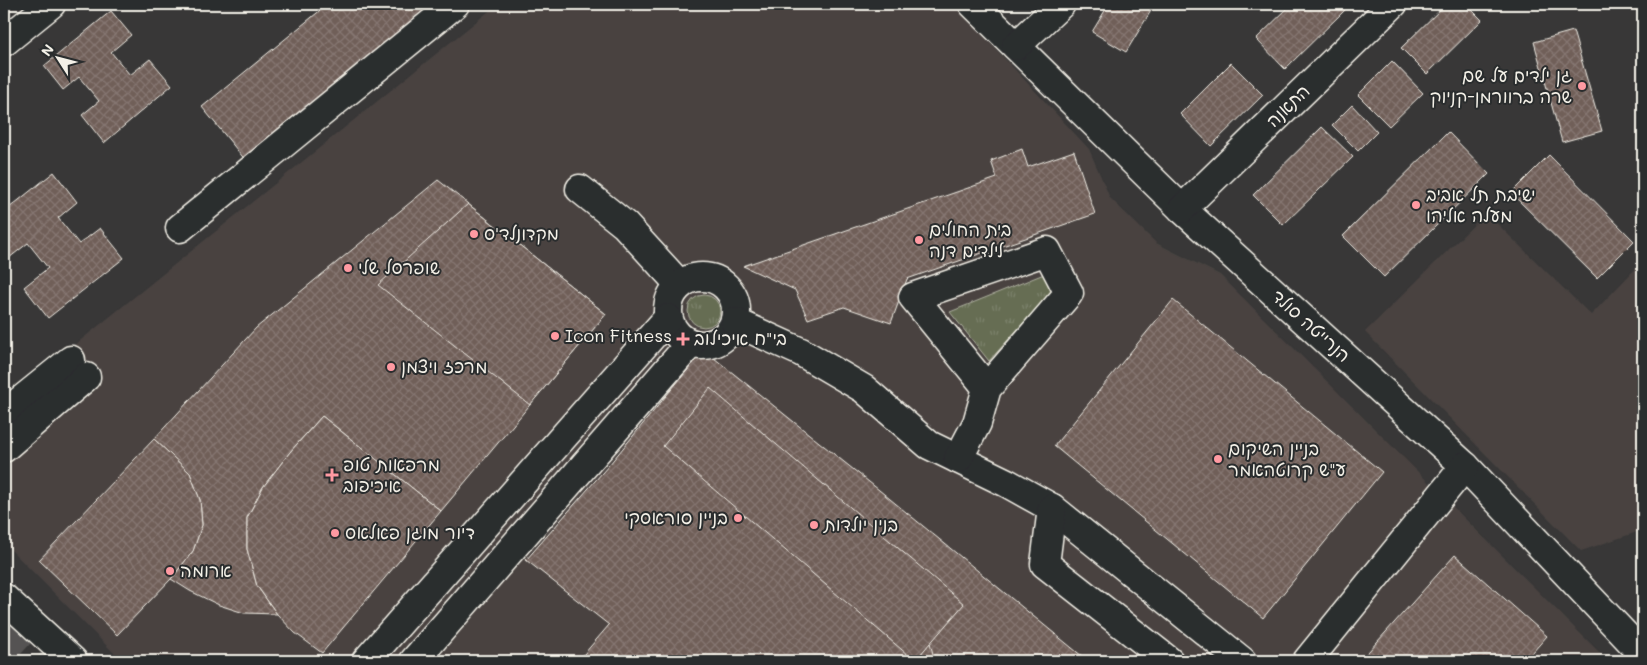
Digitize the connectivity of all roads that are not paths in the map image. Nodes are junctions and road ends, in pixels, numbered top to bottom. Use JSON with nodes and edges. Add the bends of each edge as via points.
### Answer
{"nodes":[{"id":1,"x":51,"y":4,"type":"edge"},
{"id":2,"x":455,"y":4,"type":"edge"},
{"id":3,"x":973,"y":4,"type":"edge"},
{"id":4,"x":1061,"y":4,"type":"edge"},
{"id":5,"x":1393,"y":4,"type":"edge"},
{"id":6,"x":4,"y":42,"type":"edge"},
{"id":7,"x":1016,"y":46,"type":"junction"},
{"id":8,"x":580,"y":189,"type":"dead end"},
{"id":9,"x":1182,"y":209,"type":"junction"},
{"id":10,"x":180,"y":228,"type":"dead end"},
{"id":11,"x":680,"y":284,"type":"junction"},
{"id":12,"x":668,"y":318,"type":"junction"},
{"id":13,"x":735,"y":322,"type":"junction"},
{"id":14,"x":690,"y":344,"type":"junction"},
{"id":15,"x":79,"y":368,"type":"junction"},
{"id":16,"x":987,"y":388,"type":"junction"},
{"id":17,"x":4,"y":414,"type":"edge"},
{"id":18,"x":4,"y":425,"type":"edge"},
{"id":19,"x":4,"y":448,"type":"edge"},
{"id":20,"x":958,"y":459,"type":"junction"},
{"id":21,"x":1465,"y":466,"type":"junction"},
{"id":22,"x":1052,"y":508,"type":"junction"},
{"id":23,"x":4,"y":598,"type":"edge"},
{"id":24,"x":1643,"y":654,"type":"edge"},
{"id":25,"x":73,"y":661,"type":"edge"},
{"id":26,"x":366,"y":661,"type":"edge"},
{"id":27,"x":414,"y":661,"type":"edge"},
{"id":28,"x":1168,"y":661,"type":"edge"},
{"id":29,"x":1242,"y":661,"type":"edge"},
{"id":30,"x":1307,"y":661,"type":"edge"}],
"edges":[{"from":1,"to":6,"type":"street"},
{"from":2,"to":10,"type":"street"},
{"from":3,"to":7,"type":"street","name":"הנרייטה סולד"},
{"from":4,"to":7,"type":"street"},
{"from":5,"to":9,"type":"street","name":"התאנה"},
{"from":7,"to":9,"type":"street","name":"הנרייטה סולד"},
{"from":8,"to":11,"type":"street","via":[[625,225]]},
{"from":9,"to":21,"type":"street","name":"הנרייטה סולד"},
{"from":11,"to":12,"type":"street","via":[[670,299]]},
{"from":11,"to":13,"type":"street","via":[[701,277],[722,283],[734,300]]},
{"from":12,"to":14,"type":"street","via":[[675,334]]},
{"from":12,"to":26,"type":"street"},
{"from":13,"to":14,"type":"street","via":[[730,332],[712,345]]},
{"from":13,"to":20,"type":"street","via":[[801,352],[864,389],[929,445]]},
{"from":14,"to":27,"type":"street"},
{"from":15,"to":17,"type":"street"},
{"from":15,"to":18,"type":"street","via":[[40,401]]},
{"from":15,"to":19,"type":"street"},
{"from":16,"to":16,"type":"street","via":[[1068,293],[1047,251],[913,297]]},
{"from":16,"to":20,"type":"street","via":[[977,423]]},
{"from":20,"to":22,"type":"street"},
{"from":21,"to":24,"type":"street","name":"הנרייטה סולד"},
{"from":21,"to":30,"type":"street"},
{"from":22,"to":28,"type":"street","via":[[1045,564]]},
{"from":22,"to":29,"type":"street"},
{"from":23,"to":25,"type":"street"}]}
